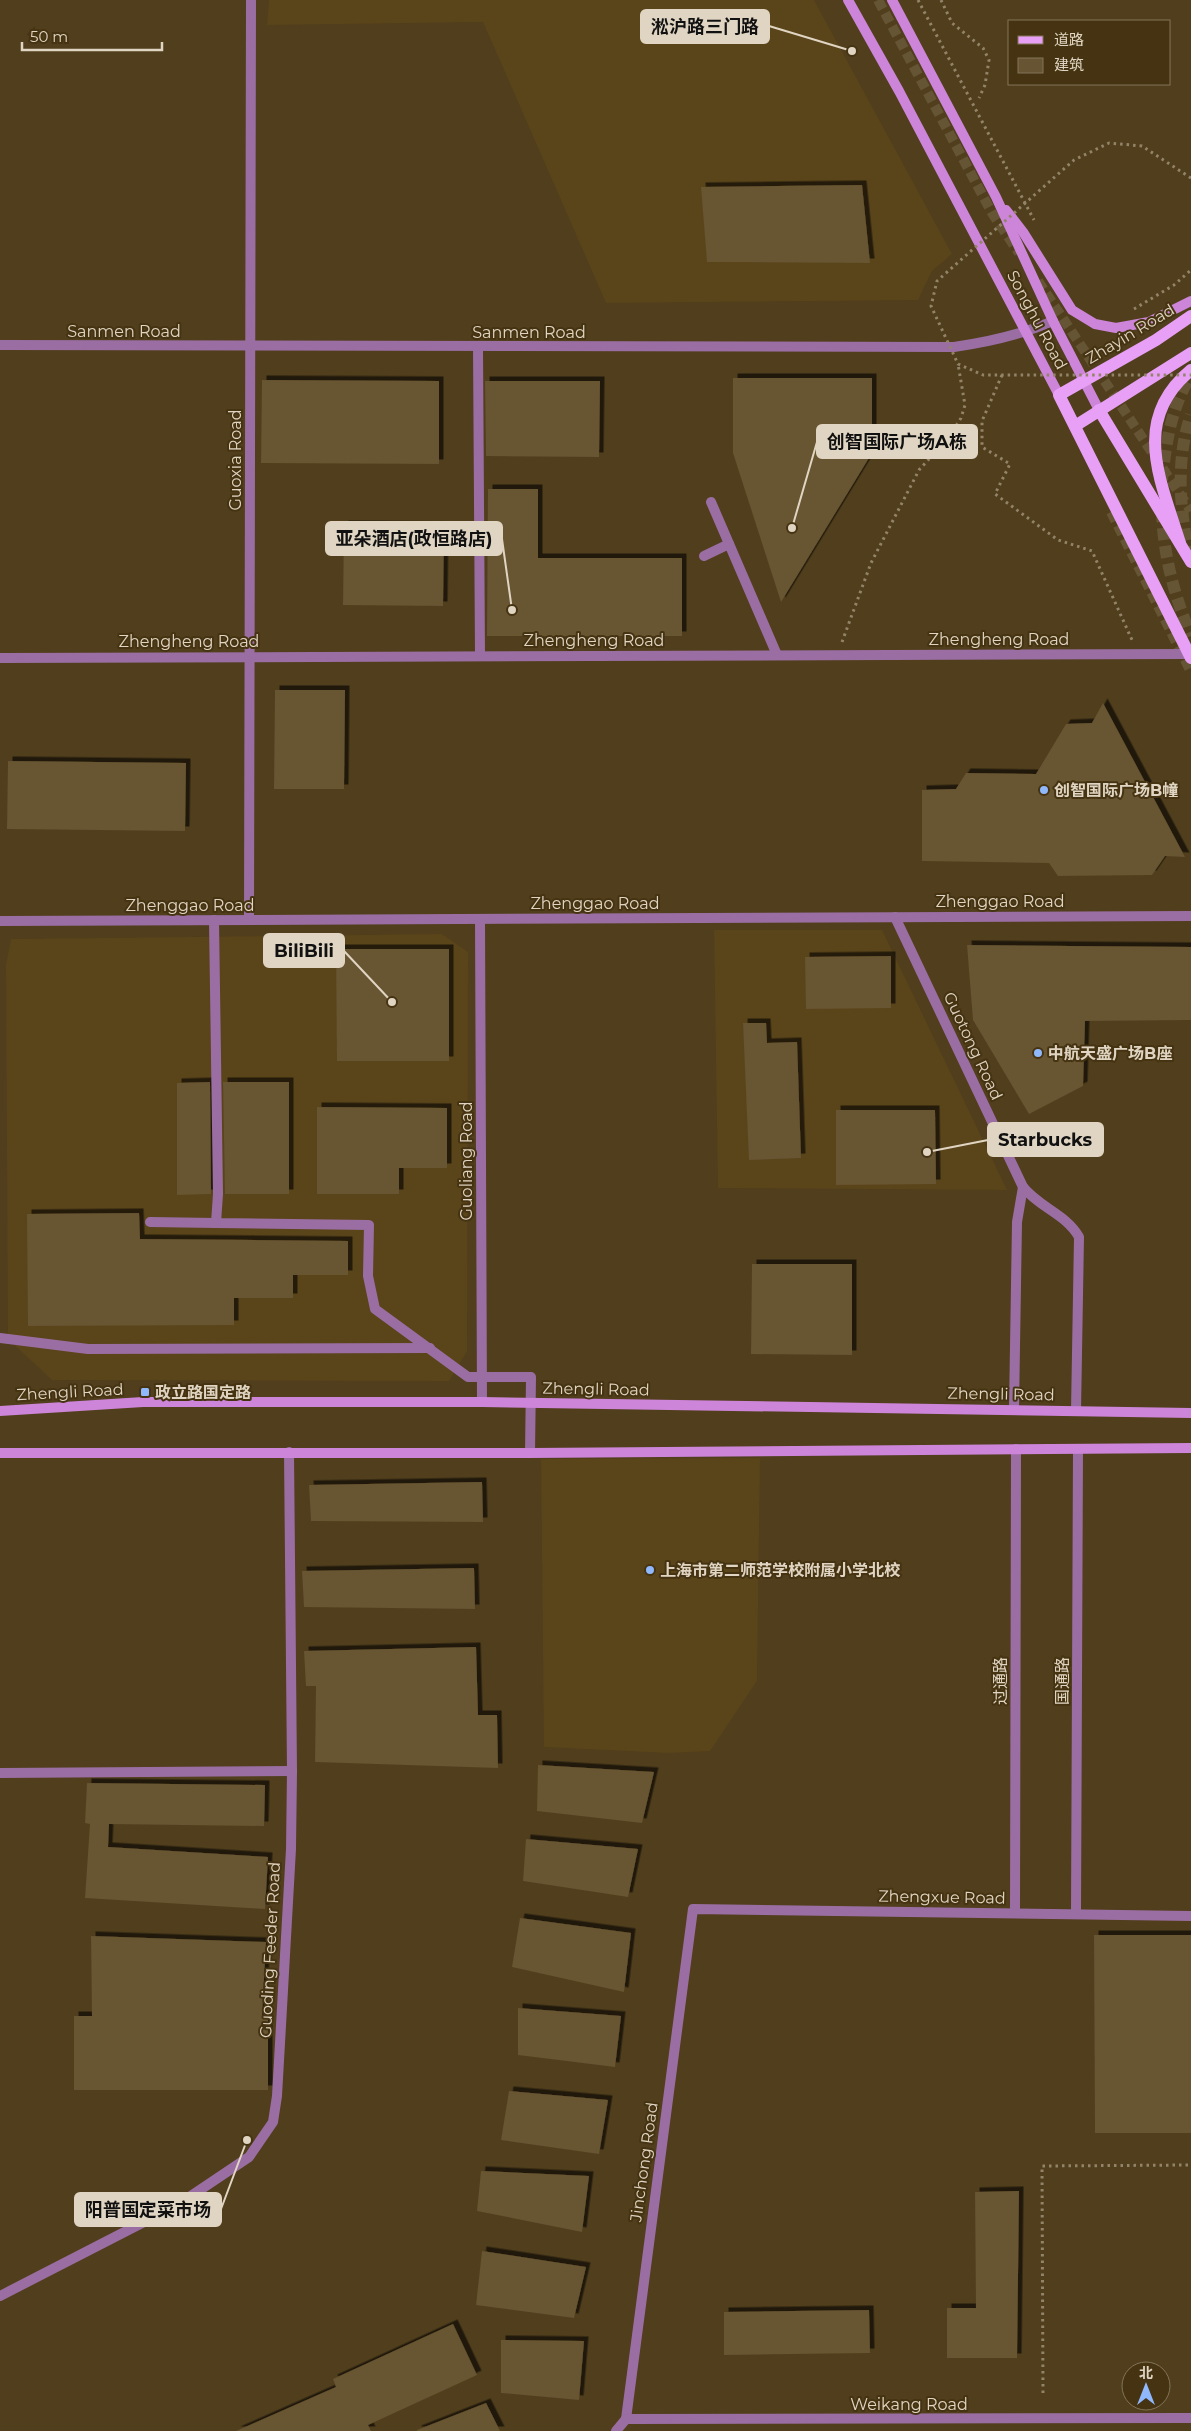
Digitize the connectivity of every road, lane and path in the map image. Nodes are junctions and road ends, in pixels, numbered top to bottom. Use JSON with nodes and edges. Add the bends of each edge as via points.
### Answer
{"nodes":[{"id":1,"x":251,"y":0,"type":"edge"},
{"id":2,"x":848,"y":0,"type":"edge"},
{"id":3,"x":892,"y":0,"type":"edge"},
{"id":4,"x":918,"y":0,"type":"edge"},
{"id":5,"x":941,"y":0,"type":"edge"},
{"id":6,"x":979,"y":98,"type":"dead end"},
{"id":7,"x":1191,"y":178,"type":"edge"},
{"id":8,"x":996,"y":197,"type":"junction"},
{"id":9,"x":1038,"y":229,"type":"dead end"},
{"id":10,"x":1191,"y":270,"type":"edge"},
{"id":11,"x":1191,"y":301,"type":"edge"},
{"id":12,"x":1130,"y":310,"type":"dead end"},
{"id":13,"x":1191,"y":316,"type":"edge"},
{"id":14,"x":1053,"y":321,"type":"junction"},
{"id":15,"x":1025,"y":333,"type":"junction"},
{"id":16,"x":0,"y":345,"type":"edge"},
{"id":17,"x":250,"y":347,"type":"junction"},
{"id":18,"x":478,"y":347,"type":"junction"},
{"id":19,"x":1191,"y":353,"type":"edge"},
{"id":20,"x":1191,"y":360,"type":"edge"},
{"id":21,"x":958,"y":364,"type":"junction"},
{"id":22,"x":1191,"y":370,"type":"edge"},
{"id":23,"x":1164,"y":372,"type":"junction"},
{"id":24,"x":1002,"y":375,"type":"junction"},
{"id":25,"x":1191,"y":375,"type":"edge"},
{"id":26,"x":1082,"y":380,"type":"junction"},
{"id":27,"x":1059,"y":395,"type":"junction"},
{"id":28,"x":1099,"y":410,"type":"junction"},
{"id":29,"x":1075,"y":426,"type":"junction"},
{"id":30,"x":711,"y":502,"type":"dead end"},
{"id":31,"x":1180,"y":543,"type":"junction"},
{"id":32,"x":729,"y":544,"type":"junction"},
{"id":33,"x":704,"y":556,"type":"dead end"},
{"id":34,"x":1191,"y":562,"type":"edge"},
{"id":35,"x":777,"y":654,"type":"junction"},
{"id":36,"x":837,"y":654,"type":"junction"},
{"id":37,"x":1139,"y":654,"type":"junction"},
{"id":38,"x":480,"y":655,"type":"junction"},
{"id":39,"x":250,"y":656,"type":"junction"},
{"id":40,"x":1190,"y":656,"type":"edge"},
{"id":41,"x":0,"y":658,"type":"edge"},
{"id":42,"x":1191,"y":916,"type":"edge"},
{"id":43,"x":896,"y":917,"type":"junction"},
{"id":44,"x":480,"y":919,"type":"junction"},
{"id":45,"x":214,"y":920,"type":"junction"},
{"id":46,"x":249,"y":920,"type":"junction"},
{"id":47,"x":0,"y":921,"type":"edge"},
{"id":48,"x":1023,"y":1187,"type":"junction"},
{"id":49,"x":150,"y":1222,"type":"dead end"},
{"id":50,"x":216,"y":1223,"type":"junction"},
{"id":51,"x":0,"y":1338,"type":"edge"},
{"id":52,"x":430,"y":1348,"type":"junction"},
{"id":53,"x":482,"y":1377,"type":"junction"},
{"id":54,"x":482,"y":1402,"type":"junction"},
{"id":55,"x":530,"y":1403,"type":"junction"},
{"id":56,"x":1014,"y":1409,"type":"junction"},
{"id":57,"x":0,"y":1411,"type":"edge"},
{"id":58,"x":1076,"y":1411,"type":"junction"},
{"id":59,"x":1191,"y":1413,"type":"edge"},
{"id":60,"x":1191,"y":1448,"type":"edge"},
{"id":61,"x":1016,"y":1449,"type":"junction"},
{"id":62,"x":1078,"y":1449,"type":"junction"},
{"id":63,"x":289,"y":1452,"type":"junction"},
{"id":64,"x":0,"y":1453,"type":"edge"},
{"id":65,"x":530,"y":1453,"type":"junction"},
{"id":66,"x":292,"y":1771,"type":"junction"},
{"id":67,"x":0,"y":1773,"type":"edge"},
{"id":68,"x":694,"y":1909,"type":"joint"},
{"id":69,"x":1015,"y":1913,"type":"junction"},
{"id":70,"x":1076,"y":1914,"type":"junction"},
{"id":71,"x":1191,"y":1916,"type":"edge"},
{"id":72,"x":1191,"y":2165,"type":"edge"},
{"id":73,"x":0,"y":2296,"type":"edge"},
{"id":74,"x":1043,"y":2394,"type":"dead end"},
{"id":75,"x":1191,"y":2418,"type":"edge"},
{"id":76,"x":626,"y":2419,"type":"junction"},
{"id":77,"x":1040,"y":2419,"type":"junction"},
{"id":78,"x":616,"y":2431,"type":"edge"},
{"id":79,"x":1040,"y":2431,"type":"edge"}],
"edges":[{"from":1,"to":17,"type":"street","name":"Guoxia Road"},
{"from":2,"to":15,"type":"main road","name":"Songhu Road","via":[[900,91]]},
{"from":3,"to":8,"type":"main road","name":"Songhu Road"},
{"from":4,"to":9,"type":"path"},
{"from":5,"to":6,"type":"path","via":[[952,23],[983,48],[989,60]]},
{"from":7,"to":21,"type":"path","bridge":true,"via":[[1142,146],[1109,144],[1074,160],[937,281],[931,306]]},
{"from":8,"to":11,"type":"main road","via":[[1023,232],[1072,310],[1094,324],[1116,328],[1149,322]]},
{"from":8,"to":14,"type":"main road","name":"Songhu Road"},
{"from":10,"to":12,"type":"path","via":[[1174,285]]},
{"from":13,"to":26,"type":"main road","name":"Zhayin Road","via":[[1156,340]]},
{"from":14,"to":15,"type":"street","name":"Sanmen Road"},
{"from":14,"to":26,"type":"main road","name":"Songhu Road"},
{"from":15,"to":18,"type":"street","name":"Sanmen Road","via":[[954,347]]},
{"from":15,"to":27,"type":"main road","name":"Songhu Road"},
{"from":16,"to":17,"type":"street","name":"Sanmen Road"},
{"from":17,"to":18,"type":"street","name":"Sanmen Road"},
{"from":17,"to":39,"type":"street","name":"Guoxia Road"},
{"from":18,"to":38,"type":"street"},
{"from":19,"to":23,"type":"main road"},
{"from":20,"to":23,"type":"street"},
{"from":21,"to":24,"type":"path","bridge":true,"via":[[983,375]]},
{"from":21,"to":36,"type":"path","via":[[965,405],[961,418],[949,437],[919,470],[871,563]]},
{"from":22,"to":31,"type":"main road","via":[[1178,381],[1160,407],[1154,440],[1157,468]]},
{"from":23,"to":28,"type":"main road"},
{"from":24,"to":25,"type":"path","bridge":true},
{"from":24,"to":37,"type":"path","via":[[982,422],[982,447],[1010,464],[995,494],[1058,540],[1092,551]]},
{"from":26,"to":27,"type":"main road","name":"Zhayin Road"},
{"from":26,"to":28,"type":"main road","name":"Songhu Road"},
{"from":27,"to":29,"type":"main road","name":"Songhu Road"},
{"from":28,"to":29,"type":"main road"},
{"from":28,"to":31,"type":"main road","name":"Songhu Road"},
{"from":29,"to":40,"type":"main road","name":"Songhu Road"},
{"from":30,"to":32,"type":"street"},
{"from":31,"to":34,"type":"main road","name":"Songhu Road"},
{"from":32,"to":33,"type":"street"},
{"from":32,"to":35,"type":"street"},
{"from":35,"to":36,"type":"street","name":"Zhengheng Road"},
{"from":35,"to":38,"type":"street","name":"Zhengheng Road"},
{"from":36,"to":37,"type":"street","name":"Zhengheng Road"},
{"from":37,"to":40,"type":"street","name":"Zhengheng Road"},
{"from":38,"to":39,"type":"street","name":"Zhengheng Road"},
{"from":39,"to":41,"type":"street","name":"Zhengheng Road"},
{"from":39,"to":46,"type":"street","name":"Guoxia Road"},
{"from":42,"to":43,"type":"street","name":"Zhenggao Road"},
{"from":43,"to":44,"type":"street","name":"Zhenggao Road"},
{"from":43,"to":48,"type":"street","name":"Guotong Road"},
{"from":44,"to":46,"type":"street","name":"Zhenggao Road"},
{"from":44,"to":53,"type":"street","name":"Guoliang Road"},
{"from":45,"to":46,"type":"street","name":"Zhenggao Road"},
{"from":45,"to":47,"type":"street","name":"Zhenggao Road"},
{"from":45,"to":50,"type":"street"},
{"from":48,"to":56,"type":"street","via":[[1017,1222]]},
{"from":48,"to":58,"type":"street","name":"Guotong Road","via":[[1033,1200],[1063,1218],[1079,1237]]},
{"from":49,"to":50,"type":"street"},
{"from":50,"to":52,"type":"street","via":[[369,1225],[368,1276],[375,1309]]},
{"from":51,"to":52,"type":"street","via":[[88,1349]]},
{"from":52,"to":53,"type":"street","via":[[468,1377]]},
{"from":53,"to":54,"type":"street","name":"Guoliang Road"},
{"from":53,"to":55,"type":"street","via":[[531,1377]]},
{"from":54,"to":55,"type":"main road","name":"Zhengli Road"},
{"from":54,"to":57,"type":"main road","name":"Zhengli Road","via":[[143,1402]]},
{"from":55,"to":56,"type":"main road","name":"Zhengli Road"},
{"from":55,"to":65,"type":"street"},
{"from":56,"to":58,"type":"main road","name":"Zhengli Road"},
{"from":58,"to":59,"type":"main road","name":"Zhengli Road"},
{"from":60,"to":62,"type":"main road"},
{"from":61,"to":62,"type":"main road"},
{"from":61,"to":65,"type":"main road"},
{"from":61,"to":69,"type":"street","name":"过通路"},
{"from":62,"to":70,"type":"street","name":"国通路"},
{"from":63,"to":64,"type":"main road"},
{"from":63,"to":65,"type":"main road"},
{"from":63,"to":66,"type":"street","name":"Guoding Feeder Road"},
{"from":66,"to":67,"type":"street"},
{"from":66,"to":73,"type":"street","name":"Guoding Feeder Road","via":[[277,2096],[273,2122],[249,2157],[180,2204]]},
{"from":68,"to":69,"type":"street","name":"Zhengxue Road"},
{"from":68,"to":76,"type":"street","name":"Jinchong Road"},
{"from":69,"to":70,"type":"street","name":"Zhengxue Road"},
{"from":70,"to":71,"type":"street","name":"Zhengxue Road"},
{"from":72,"to":74,"type":"path","via":[[1042,2166]]},
{"from":75,"to":77,"type":"street","name":"Weikang Road"},
{"from":76,"to":77,"type":"street","name":"Weikang Road"},
{"from":76,"to":78,"type":"street"},
{"from":77,"to":79,"type":"street"}]}
